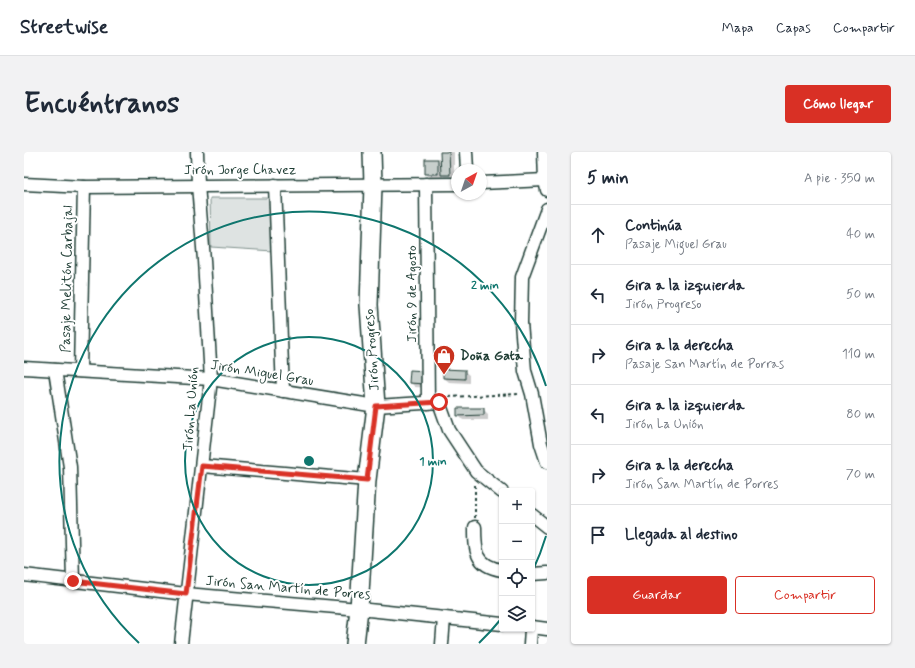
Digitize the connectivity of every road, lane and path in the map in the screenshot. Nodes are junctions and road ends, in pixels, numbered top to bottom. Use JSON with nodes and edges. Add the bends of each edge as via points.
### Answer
{"nodes":[{"id":1,"x":197,"y":152,"type":"edge"},
{"id":2,"x":372,"y":152,"type":"edge"},
{"id":3,"x":466,"y":152,"type":"edge"},
{"id":4,"x":544,"y":152,"type":"edge"},
{"id":5,"x":467,"y":164,"type":"edge"},
{"id":6,"x":487,"y":183,"type":"edge"},
{"id":7,"x":546,"y":183,"type":"edge"},
{"id":8,"x":24,"y":184,"type":"edge"},
{"id":9,"x":373,"y":184,"type":"junction"},
{"id":10,"x":426,"y":184,"type":"junction"},
{"id":11,"x":451,"y":184,"type":"edge"},
{"id":12,"x":198,"y":185,"type":"junction"},
{"id":13,"x":275,"y":185,"type":"junction"},
{"id":14,"x":84,"y":187,"type":"junction"},
{"id":15,"x":547,"y":209,"type":"edge"},
{"id":16,"x":24,"y":368,"type":"edge"},
{"id":17,"x":55,"y":370,"type":"junction"},
{"id":18,"x":80,"y":372,"type":"junction"},
{"id":19,"x":211,"y":379,"type":"junction"},
{"id":20,"x":283,"y":391,"type":"junction"},
{"id":21,"x":532,"y":394,"type":"junction"},
{"id":22,"x":433,"y":403,"type":"junction"},
{"id":23,"x":376,"y":406,"type":"junction"},
{"id":24,"x":547,"y":462,"type":"edge"},
{"id":25,"x":202,"y":466,"type":"junction"},
{"id":26,"x":476,"y":471,"type":"junction"},
{"id":27,"x":367,"y":480,"type":"junction"},
{"id":28,"x":499,"y":490,"type":"edge"},
{"id":29,"x":535,"y":517,"type":"edge"},
{"id":30,"x":475,"y":527,"type":"joint"},
{"id":31,"x":547,"y":527,"type":"edge"},
{"id":32,"x":499,"y":570,"type":"edge"},
{"id":33,"x":547,"y":573,"type":"edge"},
{"id":34,"x":535,"y":574,"type":"edge"},
{"id":35,"x":24,"y":575,"type":"edge"},
{"id":36,"x":73,"y":581,"type":"junction"},
{"id":37,"x":186,"y":594,"type":"junction"},
{"id":38,"x":359,"y":609,"type":"junction"},
{"id":39,"x":444,"y":618,"type":"junction"},
{"id":40,"x":499,"y":624,"type":"edge"},
{"id":41,"x":535,"y":628,"type":"edge"},
{"id":42,"x":547,"y":629,"type":"edge"},
{"id":43,"x":532,"y":632,"type":"edge"},
{"id":44,"x":180,"y":644,"type":"edge"},
{"id":45,"x":355,"y":644,"type":"edge"},
{"id":46,"x":442,"y":644,"type":"edge"},
{"id":47,"x":530,"y":644,"type":"edge"}],
"edges":[{"from":1,"to":12,"type":"street","name":"Jirón La Unión"},
{"from":2,"to":9,"type":"street","name":"Jirón Progreso"},
{"from":3,"to":5,"type":"street"},
{"from":4,"to":7,"type":"street"},
{"from":6,"to":7,"type":"street"},
{"from":8,"to":14,"type":"street","name":"Jirón Jorge Chavez"},
{"from":9,"to":10,"type":"street","name":"Jirón Jorge Chavez"},
{"from":9,"to":13,"type":"street","name":"Jirón Jorge Chavez"},
{"from":9,"to":23,"type":"street","name":"Jirón Progreso","via":[[369,306]]},
{"from":10,"to":11,"type":"street","name":"Jirón Jorge Chavez"},
{"from":10,"to":22,"type":"street","name":"Jirón 9 de Agosto"},
{"from":12,"to":13,"type":"street","name":"Jirón Jorge Chavez"},
{"from":12,"to":14,"type":"street","name":"Jirón Jorge Chavez"},
{"from":12,"to":19,"type":"street","name":"Jirón La Unión"},
{"from":13,"to":20,"type":"street"},
{"from":14,"to":18,"type":"street","name":"Pasaje Melitón Carbajal"},
{"from":15,"to":21,"type":"street","via":[[522,277],[521,323],[525,371]]},
{"from":16,"to":17,"type":"street","name":"Jirón Miguel Grau"},
{"from":17,"to":18,"type":"street","name":"Jirón Miguel Grau"},
{"from":17,"to":36,"type":"street","via":[[70,467]]},
{"from":18,"to":19,"type":"street","name":"Jirón Miguel Grau"},
{"from":19,"to":20,"type":"street","name":"Jirón Miguel Grau"},
{"from":19,"to":25,"type":"street","name":"Jirón La Unión"},
{"from":20,"to":23,"type":"street","name":"Jirón Miguel Grau"},
{"from":21,"to":22,"type":"path","via":[[451,396]]},
{"from":21,"to":24,"type":"street"},
{"from":22,"to":23,"type":"street","name":"Jirón Miguel Grau"},
{"from":22,"to":26,"type":"street","name":"Jirón 9 de Agosto"},
{"from":23,"to":27,"type":"street","name":"Jirón Progreso"},
{"from":25,"to":27,"type":"street"},
{"from":25,"to":37,"type":"street","name":"Jirón La Unión"},
{"from":26,"to":28,"type":"street","name":"Jirón 9 de Agosto"},
{"from":26,"to":30,"type":"path"},
{"from":27,"to":38,"type":"street","name":"Jirón Progreso"},
{"from":29,"to":31,"type":"street"},
{"from":30,"to":32,"type":"street","via":[[476,553],[482,563]]},
{"from":33,"to":34,"type":"street"},
{"from":35,"to":36,"type":"street","name":"Jirón San Martín de Porres"},
{"from":36,"to":37,"type":"street","name":"Jirón San Martín de Porres"},
{"from":37,"to":38,"type":"street","name":"Jirón San Martín de Porres"},
{"from":37,"to":44,"type":"street","name":"Jirón La Unión"},
{"from":38,"to":39,"type":"street","name":"Jirón San Martín de Porres"},
{"from":38,"to":45,"type":"street","name":"Jirón Progreso"},
{"from":39,"to":40,"type":"street","name":"Jirón San Martín de Porres"},
{"from":39,"to":46,"type":"street"},
{"from":41,"to":42,"type":"street"},
{"from":43,"to":47,"type":"street"}]}
